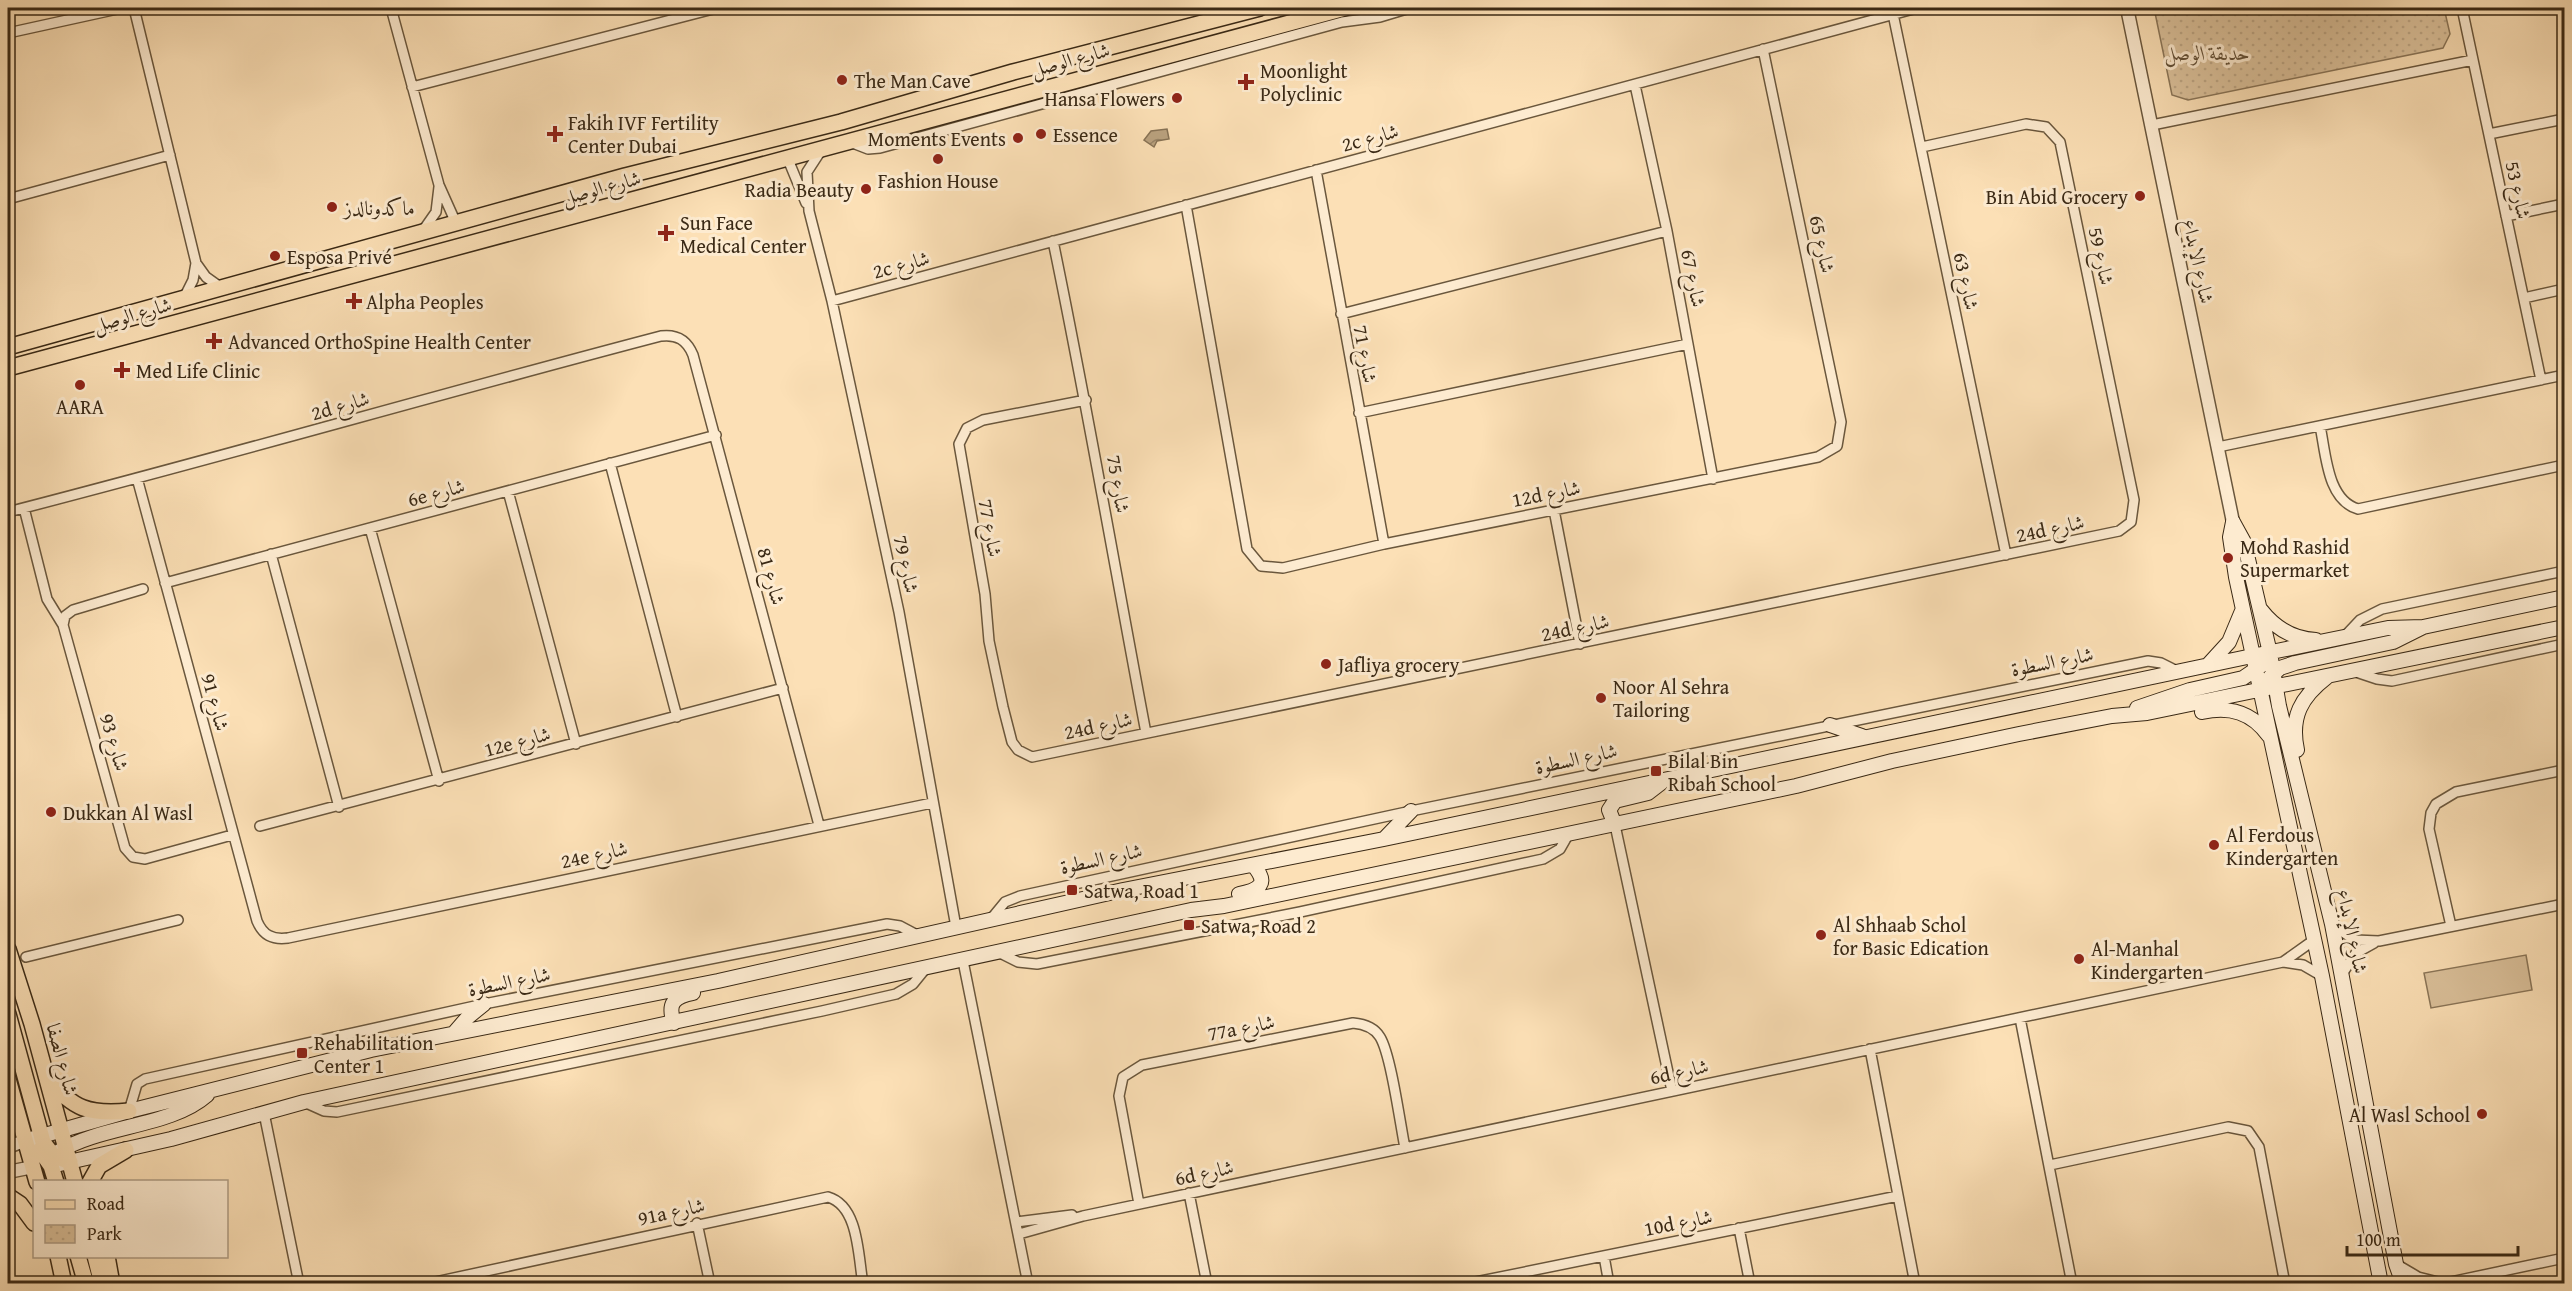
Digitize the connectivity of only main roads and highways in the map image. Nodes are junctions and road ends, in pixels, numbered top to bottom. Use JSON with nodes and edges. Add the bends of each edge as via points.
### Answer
{"nodes":[{"id":1,"x":1260,"y":8,"type":"edge"},
{"id":2,"x":1323,"y":8,"type":"edge"},
{"id":3,"x":1345,"y":8,"type":"edge"},
{"id":4,"x":1246,"y":10,"type":"edge"},
{"id":5,"x":1303,"y":19,"type":"junction"},
{"id":6,"x":841,"y":122,"type":"junction"},
{"id":7,"x":788,"y":158,"type":"junction"},
{"id":8,"x":456,"y":223,"type":"junction"},
{"id":9,"x":265,"y":297,"type":"junction"},
{"id":10,"x":8,"y":347,"type":"edge"},
{"id":11,"x":8,"y":368,"type":"edge"},
{"id":12,"x":2565,"y":597,"type":"edge"},
{"id":13,"x":2258,"y":606,"type":"junction"},
{"id":14,"x":2243,"y":609,"type":"junction"},
{"id":15,"x":2423,"y":627,"type":"junction"},
{"id":16,"x":2565,"y":627,"type":"edge"},
{"id":17,"x":2338,"y":639,"type":"junction"},
{"id":18,"x":2270,"y":653,"type":"junction"},
{"id":19,"x":2252,"y":656,"type":"junction"},
{"id":20,"x":2207,"y":666,"type":"junction"},
{"id":21,"x":2256,"y":671,"type":"junction"},
{"id":22,"x":2274,"y":673,"type":"junction"},
{"id":23,"x":2330,"y":676,"type":"junction"},
{"id":24,"x":2276,"y":687,"type":"junction"},
{"id":25,"x":2260,"y":691,"type":"junction"},
{"id":26,"x":2112,"y":716,"type":"junction"},
{"id":27,"x":1830,"y":725,"type":"road end"},
{"id":28,"x":1870,"y":737,"type":"junction"},
{"id":29,"x":2271,"y":739,"type":"junction"},
{"id":30,"x":1664,"y":780,"type":"junction"},
{"id":31,"x":2300,"y":793,"type":"junction"},
{"id":32,"x":1411,"y":811,"type":"road end"},
{"id":33,"x":1615,"y":825,"type":"junction"},
{"id":34,"x":1384,"y":839,"type":"junction"},
{"id":35,"x":1253,"y":865,"type":"junction"},
{"id":36,"x":1191,"y":909,"type":"junction"},
{"id":37,"x":2314,"y":940,"type":"junction"},
{"id":38,"x":8,"y":949,"type":"edge"},
{"id":39,"x":718,"y":981,"type":"junction"},
{"id":40,"x":484,"y":1004,"type":"road end"},
{"id":41,"x":8,"y":1014,"type":"edge"},
{"id":42,"x":674,"y":1023,"type":"junction"},
{"id":43,"x":454,"y":1033,"type":"junction"},
{"id":44,"x":46,"y":1076,"type":"junction"},
{"id":45,"x":2361,"y":1078,"type":"junction"},
{"id":46,"x":8,"y":1079,"type":"edge"},
{"id":47,"x":210,"y":1091,"type":"junction"},
{"id":48,"x":129,"y":1111,"type":"junction"},
{"id":49,"x":56,"y":1113,"type":"junction"},
{"id":50,"x":36,"y":1119,"type":"junction"},
{"id":51,"x":60,"y":1130,"type":"junction"},
{"id":52,"x":41,"y":1136,"type":"junction"},
{"id":53,"x":85,"y":1139,"type":"junction"},
{"id":54,"x":24,"y":1141,"type":"junction"},
{"id":55,"x":126,"y":1150,"type":"junction"},
{"id":56,"x":57,"y":1158,"type":"junction"},
{"id":57,"x":88,"y":1158,"type":"junction"},
{"id":58,"x":35,"y":1174,"type":"edge"},
{"id":59,"x":55,"y":1180,"type":"edge"},
{"id":60,"x":74,"y":1180,"type":"edge"},
{"id":61,"x":91,"y":1180,"type":"edge"},
{"id":62,"x":8,"y":1196,"type":"edge"},
{"id":63,"x":33,"y":1222,"type":"edge"},
{"id":64,"x":58,"y":1258,"type":"edge"},
{"id":65,"x":78,"y":1258,"type":"edge"},
{"id":66,"x":95,"y":1258,"type":"edge"},
{"id":67,"x":107,"y":1258,"type":"edge"},
{"id":68,"x":64,"y":1284,"type":"edge"},
{"id":69,"x":86,"y":1284,"type":"edge"},
{"id":70,"x":102,"y":1284,"type":"edge"},
{"id":71,"x":112,"y":1284,"type":"edge"},
{"id":72,"x":2381,"y":1284,"type":"edge"},
{"id":73,"x":2403,"y":1284,"type":"edge"}],
"edges":[{"from":1,"to":4,"type":"main road","name":"شارع الوصل"},
{"from":2,"to":5,"type":"main road"},
{"from":3,"to":5,"type":"main road","name":"شارع الوصل"},
{"from":4,"to":6,"type":"main road","name":"شارع الوصل"},
{"from":5,"to":7,"type":"main road","name":"شارع الوصل"},
{"from":6,"to":7,"type":"main road","via":[[828,132],[790,144]]},
{"from":6,"to":8,"type":"main road","name":"شارع الوصل"},
{"from":7,"to":9,"type":"main road","name":"شارع الوصل"},
{"from":8,"to":9,"type":"main road","via":[[450,238],[303,281]]},
{"from":8,"to":10,"type":"main road","name":"شارع الوصل"},
{"from":9,"to":11,"type":"main road","name":"شارع الوصل"},
{"from":12,"to":15,"type":"main road","name":"شارع السطوة"},
{"from":13,"to":14,"type":"main road","name":"شارع الإبداع","via":[[2244,542],[2233,522],[2230,545]]},
{"from":13,"to":17,"type":"main road","via":[[2274,624],[2296,637]]},
{"from":13,"to":18,"type":"main road","name":"شارع الإبداع"},
{"from":14,"to":19,"type":"main road","name":"شارع الإبداع"},
{"from":14,"to":20,"type":"main road","via":[[2229,642]]},
{"from":15,"to":17,"type":"main road","name":"شارع السطوة","via":[[2388,628]]},
{"from":15,"to":22,"type":"main road","via":[[2392,642],[2295,663]]},
{"from":16,"to":23,"type":"main road"},
{"from":17,"to":18,"type":"main road","name":"شارع السطوة"},
{"from":18,"to":19,"type":"main road","name":"شارع السطوة"},
{"from":18,"to":21,"type":"main road"},
{"from":18,"to":22,"type":"main road","name":"شارع الإبداع"},
{"from":19,"to":20,"type":"main road","name":"شارع السطوة"},
{"from":19,"to":21,"type":"main road","name":"شارع الإبداع"},
{"from":20,"to":28,"type":"main road","name":"شارع السطوة"},
{"from":21,"to":25,"type":"main road","name":"شارع الإبداع"},
{"from":21,"to":26,"type":"main road"},
{"from":22,"to":24,"type":"main road","name":"شارع الإبداع"},
{"from":22,"to":25,"type":"main road"},
{"from":23,"to":24,"type":"main road"},
{"from":23,"to":31,"type":"main road","via":[[2308,693],[2297,713],[2294,736],[2303,777]]},
{"from":24,"to":25,"type":"main road"},
{"from":24,"to":31,"type":"main road","name":"شارع الإبداع"},
{"from":25,"to":26,"type":"main road","via":[[2147,714]]},
{"from":25,"to":29,"type":"main road","name":"شارع الإبداع"},
{"from":26,"to":29,"type":"main road","via":[[2147,722],[2230,709],[2254,720]]},
{"from":26,"to":33,"type":"main road","via":[[1903,758],[1796,786]]},
{"from":27,"to":28,"type":"main road","via":[[1849,734]]},
{"from":28,"to":30,"type":"main road","name":"شارع السطوة"},
{"from":29,"to":37,"type":"main road","name":"شارع الإبداع"},
{"from":30,"to":33,"type":"main road","via":[[1648,793],[1615,801],[1609,810]]},
{"from":30,"to":34,"type":"main road","name":"شارع السطوة"},
{"from":31,"to":45,"type":"main road","name":"شارع الإبداع","via":[[2332,924]]},
{"from":32,"to":34,"type":"main road"},
{"from":33,"to":36,"type":"main road","via":[[1224,906]]},
{"from":34,"to":35,"type":"main road","name":"شارع السطوة"},
{"from":35,"to":36,"type":"main road","via":[[1262,880],[1256,890]]},
{"from":35,"to":39,"type":"main road","name":"شارع السطوة"},
{"from":36,"to":42,"type":"main road"},
{"from":37,"to":45,"type":"main road","via":[[2328,955],[2344,1030]]},
{"from":37,"to":72,"type":"main road","name":"شارع الإبداع"},
{"from":38,"to":44,"type":"main road","name":"شارع الصفا"},
{"from":39,"to":42,"type":"main road","via":[[703,991],[674,1000],[670,1008]]},
{"from":39,"to":43,"type":"main road","name":"شارع السطوة"},
{"from":40,"to":43,"type":"main road"},
{"from":41,"to":50,"type":"main road"},
{"from":42,"to":55,"type":"main road","via":[[304,1102]]},
{"from":43,"to":47,"type":"main road","name":"شارع السطوة"},
{"from":44,"to":48,"type":"main road","via":[[63,1096],[82,1108]]},
{"from":44,"to":49,"type":"main road","name":"شارع الصفا"},
{"from":45,"to":73,"type":"main road","name":"شارع الإبداع"},
{"from":46,"to":54,"type":"main road"},
{"from":47,"to":48,"type":"main road","name":"شارع السطوة"},
{"from":47,"to":53,"type":"main road","via":[[179,1111]]},
{"from":48,"to":51,"type":"main road","name":"شارع السطوة"},
{"from":49,"to":50,"type":"main road","via":[[48,1125]]},
{"from":49,"to":51,"type":"main road","name":"شارع الصفا"},
{"from":50,"to":52,"type":"main road"},
{"from":51,"to":52,"type":"main road","name":"شارع السطوة"},
{"from":51,"to":56,"type":"main road","name":"شارع الصفا"},
{"from":52,"to":54,"type":"main road","name":"شارع السطوة"},
{"from":52,"to":56,"type":"main road"},
{"from":53,"to":56,"type":"main road"},
{"from":53,"to":57,"type":"main road","via":[[80,1150]]},
{"from":54,"to":56,"type":"main road"},
{"from":54,"to":58,"type":"main road"},
{"from":55,"to":57,"type":"main road"},
{"from":55,"to":61,"type":"main road","via":[[99,1166]]},
{"from":56,"to":57,"type":"main road"},
{"from":56,"to":58,"type":"main road"},
{"from":56,"to":59,"type":"main road"},
{"from":56,"to":60,"type":"main road","name":"شارع الصفا"},
{"from":62,"to":63,"type":"main road","via":[[20,1204]]},
{"from":64,"to":68,"type":"main road"},
{"from":65,"to":69,"type":"main road"},
{"from":66,"to":70,"type":"main road"},
{"from":67,"to":71,"type":"main road"}]}
